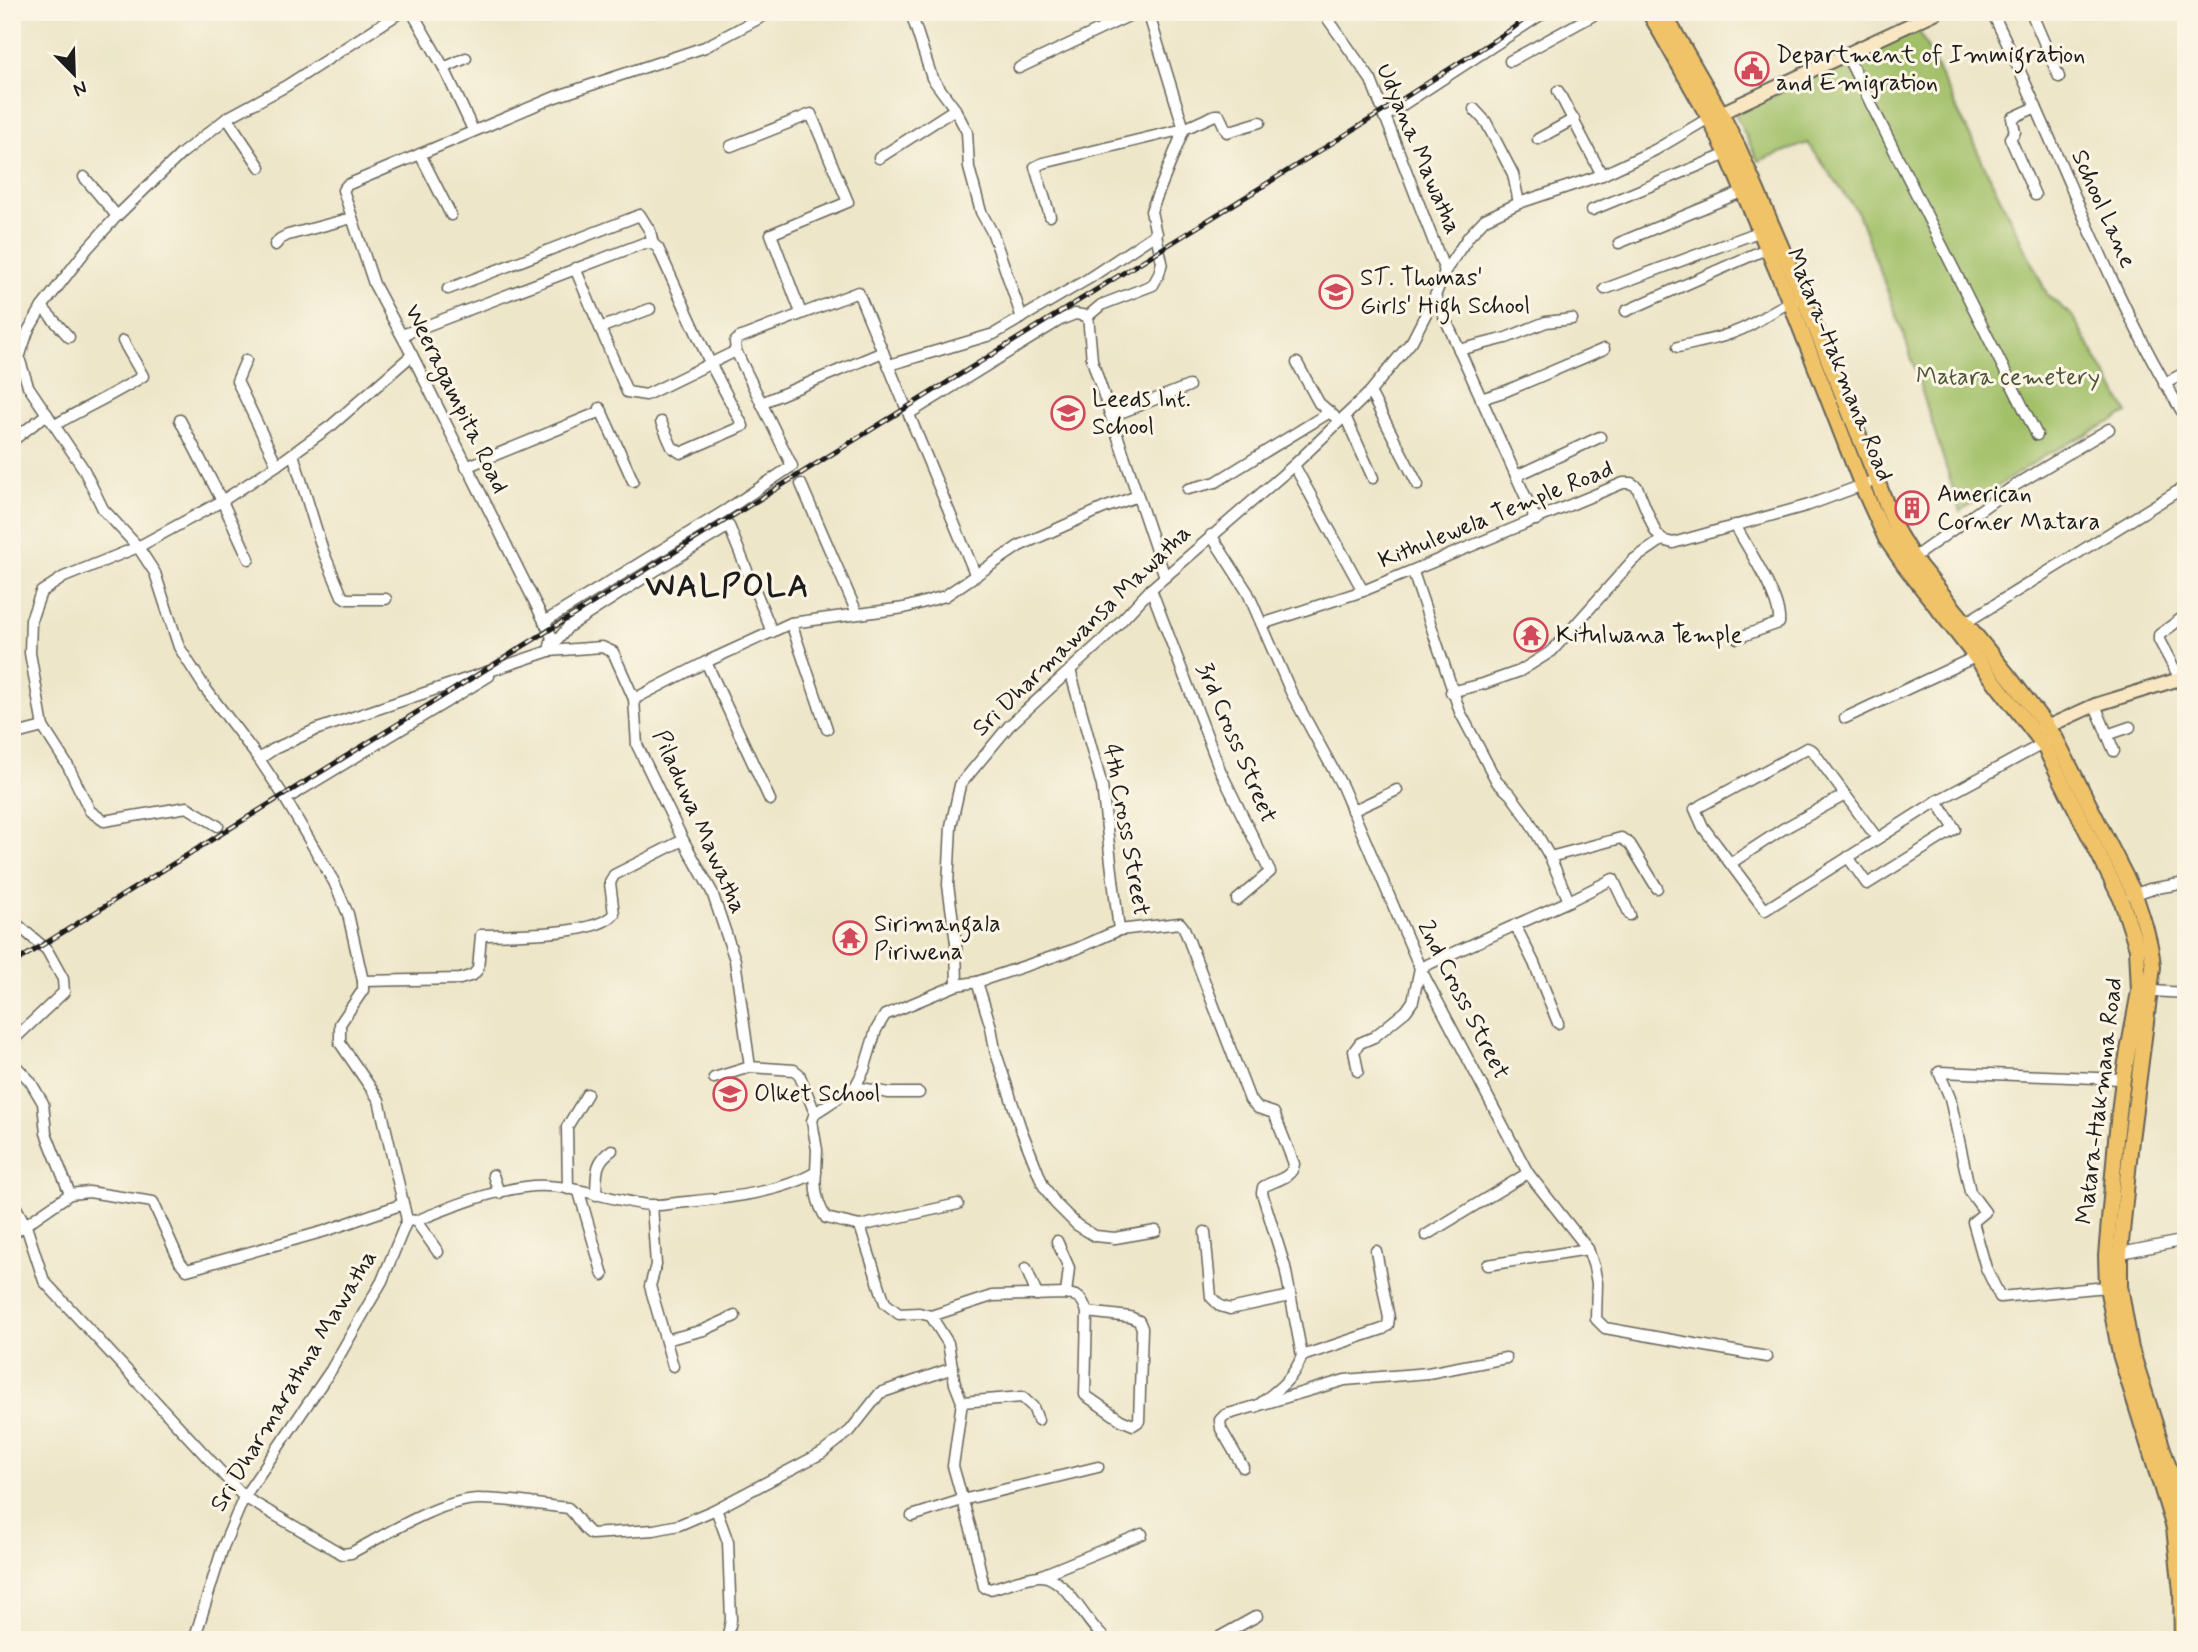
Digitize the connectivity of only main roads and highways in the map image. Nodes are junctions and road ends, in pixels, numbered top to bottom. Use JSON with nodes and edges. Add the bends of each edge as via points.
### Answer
{"nodes":[{"id":1,"x":1649,"y":12,"type":"edge"},
{"id":2,"x":1663,"y":12,"type":"edge"},
{"id":3,"x":1937,"y":12,"type":"edge"},
{"id":4,"x":1715,"y":116,"type":"junction"},
{"id":5,"x":1797,"y":300,"type":"junction"},
{"id":6,"x":1869,"y":483,"type":"junction"},
{"id":7,"x":2183,"y":683,"type":"edge"},
{"id":8,"x":2045,"y":735,"type":"junction"},
{"id":9,"x":2128,"y":897,"type":"junction"},
{"id":10,"x":2113,"y":1255,"type":"junction"},
{"id":11,"x":2177,"y":1498,"type":"edge"},
{"id":12,"x":2186,"y":1521,"type":"edge"},
{"id":13,"x":2182,"y":1640,"type":"edge"}],
"edges":[{"from":1,"to":4,"type":"main road","name":"Matara-Hakmana Road"},
{"from":2,"to":4,"type":"main road","name":"Matara-Hakmana Road"},
{"from":3,"to":4,"type":"main road"},
{"from":4,"to":5,"type":"main road","name":"Matara-Hakmana Road","via":[[1768,248]]},
{"from":4,"to":5,"type":"main road","name":"Matara-Hakmana Road","via":[[1739,149]]},
{"from":5,"to":6,"type":"main road","name":"Matara-Hakmana Road"},
{"from":6,"to":8,"type":"main road","name":"Matara-Hakmana Road","via":[[1913,558]]},
{"from":6,"to":8,"type":"main road","name":"Matara-Hakmana Road","via":[[1886,539],[1904,565],[1975,657]]},
{"from":7,"to":8,"type":"main road","via":[[2095,705]]},
{"from":8,"to":9,"type":"main road","name":"Matara-Hakmana Road"},
{"from":9,"to":10,"type":"main road","name":"Matara-Hakmana Road","via":[[2139,991],[2123,1079]]},
{"from":9,"to":10,"type":"main road","name":"Matara-Hakmana Road","via":[[2151,945],[2152,991]]},
{"from":10,"to":11,"type":"main road","name":"Matara-Hakmana Road","via":[[2132,1349]]},
{"from":10,"to":11,"type":"main road","name":"Matara-Hakmana Road","via":[[2107,1286],[2120,1354]]},
{"from":11,"to":12,"type":"main road","name":"Matara-Hakmana Road"},
{"from":11,"to":13,"type":"main road","name":"Matara-Hakmana Road"}]}
